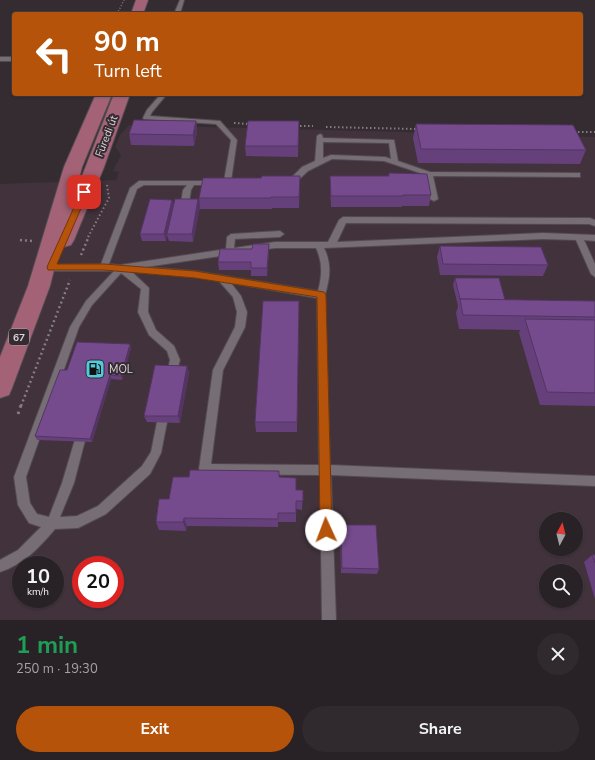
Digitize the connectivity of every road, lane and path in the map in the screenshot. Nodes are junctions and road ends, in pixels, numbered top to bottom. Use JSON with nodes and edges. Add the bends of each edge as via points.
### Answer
{"nodes":[{"id":1,"x":124,"y":0,"type":"edge"},
{"id":2,"x":142,"y":0,"type":"edge"},
{"id":3,"x":182,"y":0,"type":"edge"},
{"id":4,"x":118,"y":12,"type":"edge"},
{"id":5,"x":138,"y":12,"type":"edge"},
{"id":6,"x":178,"y":12,"type":"edge"},
{"id":7,"x":0,"y":59,"type":"edge"},
{"id":8,"x":12,"y":59,"type":"edge"},
{"id":9,"x":103,"y":96,"type":"edge"},
{"id":10,"x":121,"y":96,"type":"edge"},
{"id":11,"x":162,"y":96,"type":"edge"},
{"id":12,"x":218,"y":122,"type":"junction"},
{"id":13,"x":255,"y":124,"type":"edge"},
{"id":14,"x":293,"y":126,"type":"edge"},
{"id":15,"x":316,"y":126,"type":"dead end"},
{"id":16,"x":324,"y":127,"type":"dead end"},
{"id":17,"x":417,"y":129,"type":"edge"},
{"id":18,"x":573,"y":132,"type":"edge"},
{"id":19,"x":595,"y":132,"type":"edge"},
{"id":20,"x":319,"y":162,"type":"junction"},
{"id":21,"x":395,"y":162,"type":"junction"},
{"id":22,"x":429,"y":174,"type":"junction"},
{"id":23,"x":577,"y":175,"type":"dead end"},
{"id":24,"x":192,"y":183,"type":"junction"},
{"id":25,"x":226,"y":183,"type":"junction"},
{"id":26,"x":434,"y":199,"type":"dead end"},
{"id":27,"x":185,"y":203,"type":"edge"},
{"id":28,"x":595,"y":223,"type":"edge"},
{"id":29,"x":280,"y":234,"type":"dead end"},
{"id":30,"x":579,"y":237,"type":"junction"},
{"id":31,"x":595,"y":238,"type":"edge"},
{"id":32,"x":86,"y":242,"type":"dead end"},
{"id":33,"x":319,"y":245,"type":"junction"},
{"id":34,"x":331,"y":245,"type":"junction"},
{"id":35,"x":230,"y":251,"type":"junction"},
{"id":36,"x":76,"y":267,"type":"junction"},
{"id":37,"x":104,"y":267,"type":"junction"},
{"id":38,"x":121,"y":268,"type":"junction"},
{"id":39,"x":45,"y":274,"type":"junction"},
{"id":40,"x":595,"y":274,"type":"edge"},
{"id":41,"x":222,"y":279,"type":"junction"},
{"id":42,"x":321,"y":295,"type":"junction"},
{"id":43,"x":0,"y":388,"type":"edge"},
{"id":44,"x":50,"y":392,"type":"junction"},
{"id":45,"x":64,"y":394,"type":"edge"},
{"id":46,"x":18,"y":414,"type":"dead end"},
{"id":47,"x":86,"y":417,"type":"edge"},
{"id":48,"x":325,"y":470,"type":"junction"},
{"id":49,"x":595,"y":481,"type":"edge"},
{"id":50,"x":52,"y":523,"type":"junction"},
{"id":51,"x":0,"y":566,"type":"edge"},
{"id":52,"x":329,"y":620,"type":"edge"}],
"edges":[{"from":1,"to":4,"type":"path"},
{"from":2,"to":5,"type":"main road"},
{"from":3,"to":6,"type":"lane"},
{"from":7,"to":8,"type":"lane"},
{"from":9,"to":39,"type":"main road","name":"Füredi út","number":"67","via":[[73,167]]},
{"from":10,"to":39,"type":"main road","name":"Füredi út","number":"67","via":[[95,167]]},
{"from":11,"to":12,"type":"lane","via":[[149,110],[146,118]]},
{"from":12,"to":13,"type":"path"},
{"from":12,"to":25,"type":"lane","via":[[234,140]]},
{"from":14,"to":15,"type":"path"},
{"from":16,"to":17,"type":"path"},
{"from":18,"to":19,"type":"path"},
{"from":20,"to":21,"type":"lane","via":[[331,157],[385,159]]},
{"from":20,"to":21,"type":"lane","via":[[320,137],[392,140]]},
{"from":20,"to":25,"type":"lane","via":[[305,169],[290,183]]},
{"from":21,"to":22,"type":"lane"},
{"from":22,"to":23,"type":"lane"},
{"from":22,"to":26,"type":"lane"},
{"from":24,"to":25,"type":"lane"},
{"from":24,"to":27,"type":"lane","via":[[187,190]]},
{"from":24,"to":37,"type":"lane","via":[[142,183],[134,188]]},
{"from":28,"to":34,"type":"lane","via":[[590,220],[343,220]]},
{"from":29,"to":35,"type":"lane","via":[[231,237]]},
{"from":30,"to":31,"type":"lane"},
{"from":30,"to":34,"type":"lane","via":[[543,236]]},
{"from":30,"to":40,"type":"lane"},
{"from":32,"to":36,"type":"path"},
{"from":33,"to":34,"type":"lane"},
{"from":33,"to":35,"type":"lane","via":[[275,245]]},
{"from":33,"to":42,"type":"lane","via":[[326,259],[326,276]]},
{"from":35,"to":38,"type":"lane"},
{"from":36,"to":37,"type":"lane"},
{"from":36,"to":39,"type":"lane"},
{"from":36,"to":46,"type":"path"},
{"from":37,"to":38,"type":"lane"},
{"from":38,"to":41,"type":"lane","via":[[195,274]]},
{"from":38,"to":44,"type":"lane","via":[[89,303],[75,327]]},
{"from":38,"to":50,"type":"lane","via":[[146,288],[143,312],[152,332],[171,349],[175,360],[156,453],[146,470],[102,510],[78,522]]},
{"from":39,"to":43,"type":"main road","name":"Füredi út","number":"67"},
{"from":41,"to":42,"type":"lane"},
{"from":41,"to":48,"type":"lane","via":[[237,296],[242,312],[240,327],[218,370],[205,469]]},
{"from":42,"to":48,"type":"lane"},
{"from":44,"to":45,"type":"lane"},
{"from":44,"to":50,"type":"lane","via":[[20,477],[24,505],[32,519]]},
{"from":47,"to":50,"type":"lane","via":[[68,482]]},
{"from":48,"to":49,"type":"lane"},
{"from":48,"to":52,"type":"lane"},
{"from":50,"to":51,"type":"lane","via":[[34,546],[10,563]]}]}
